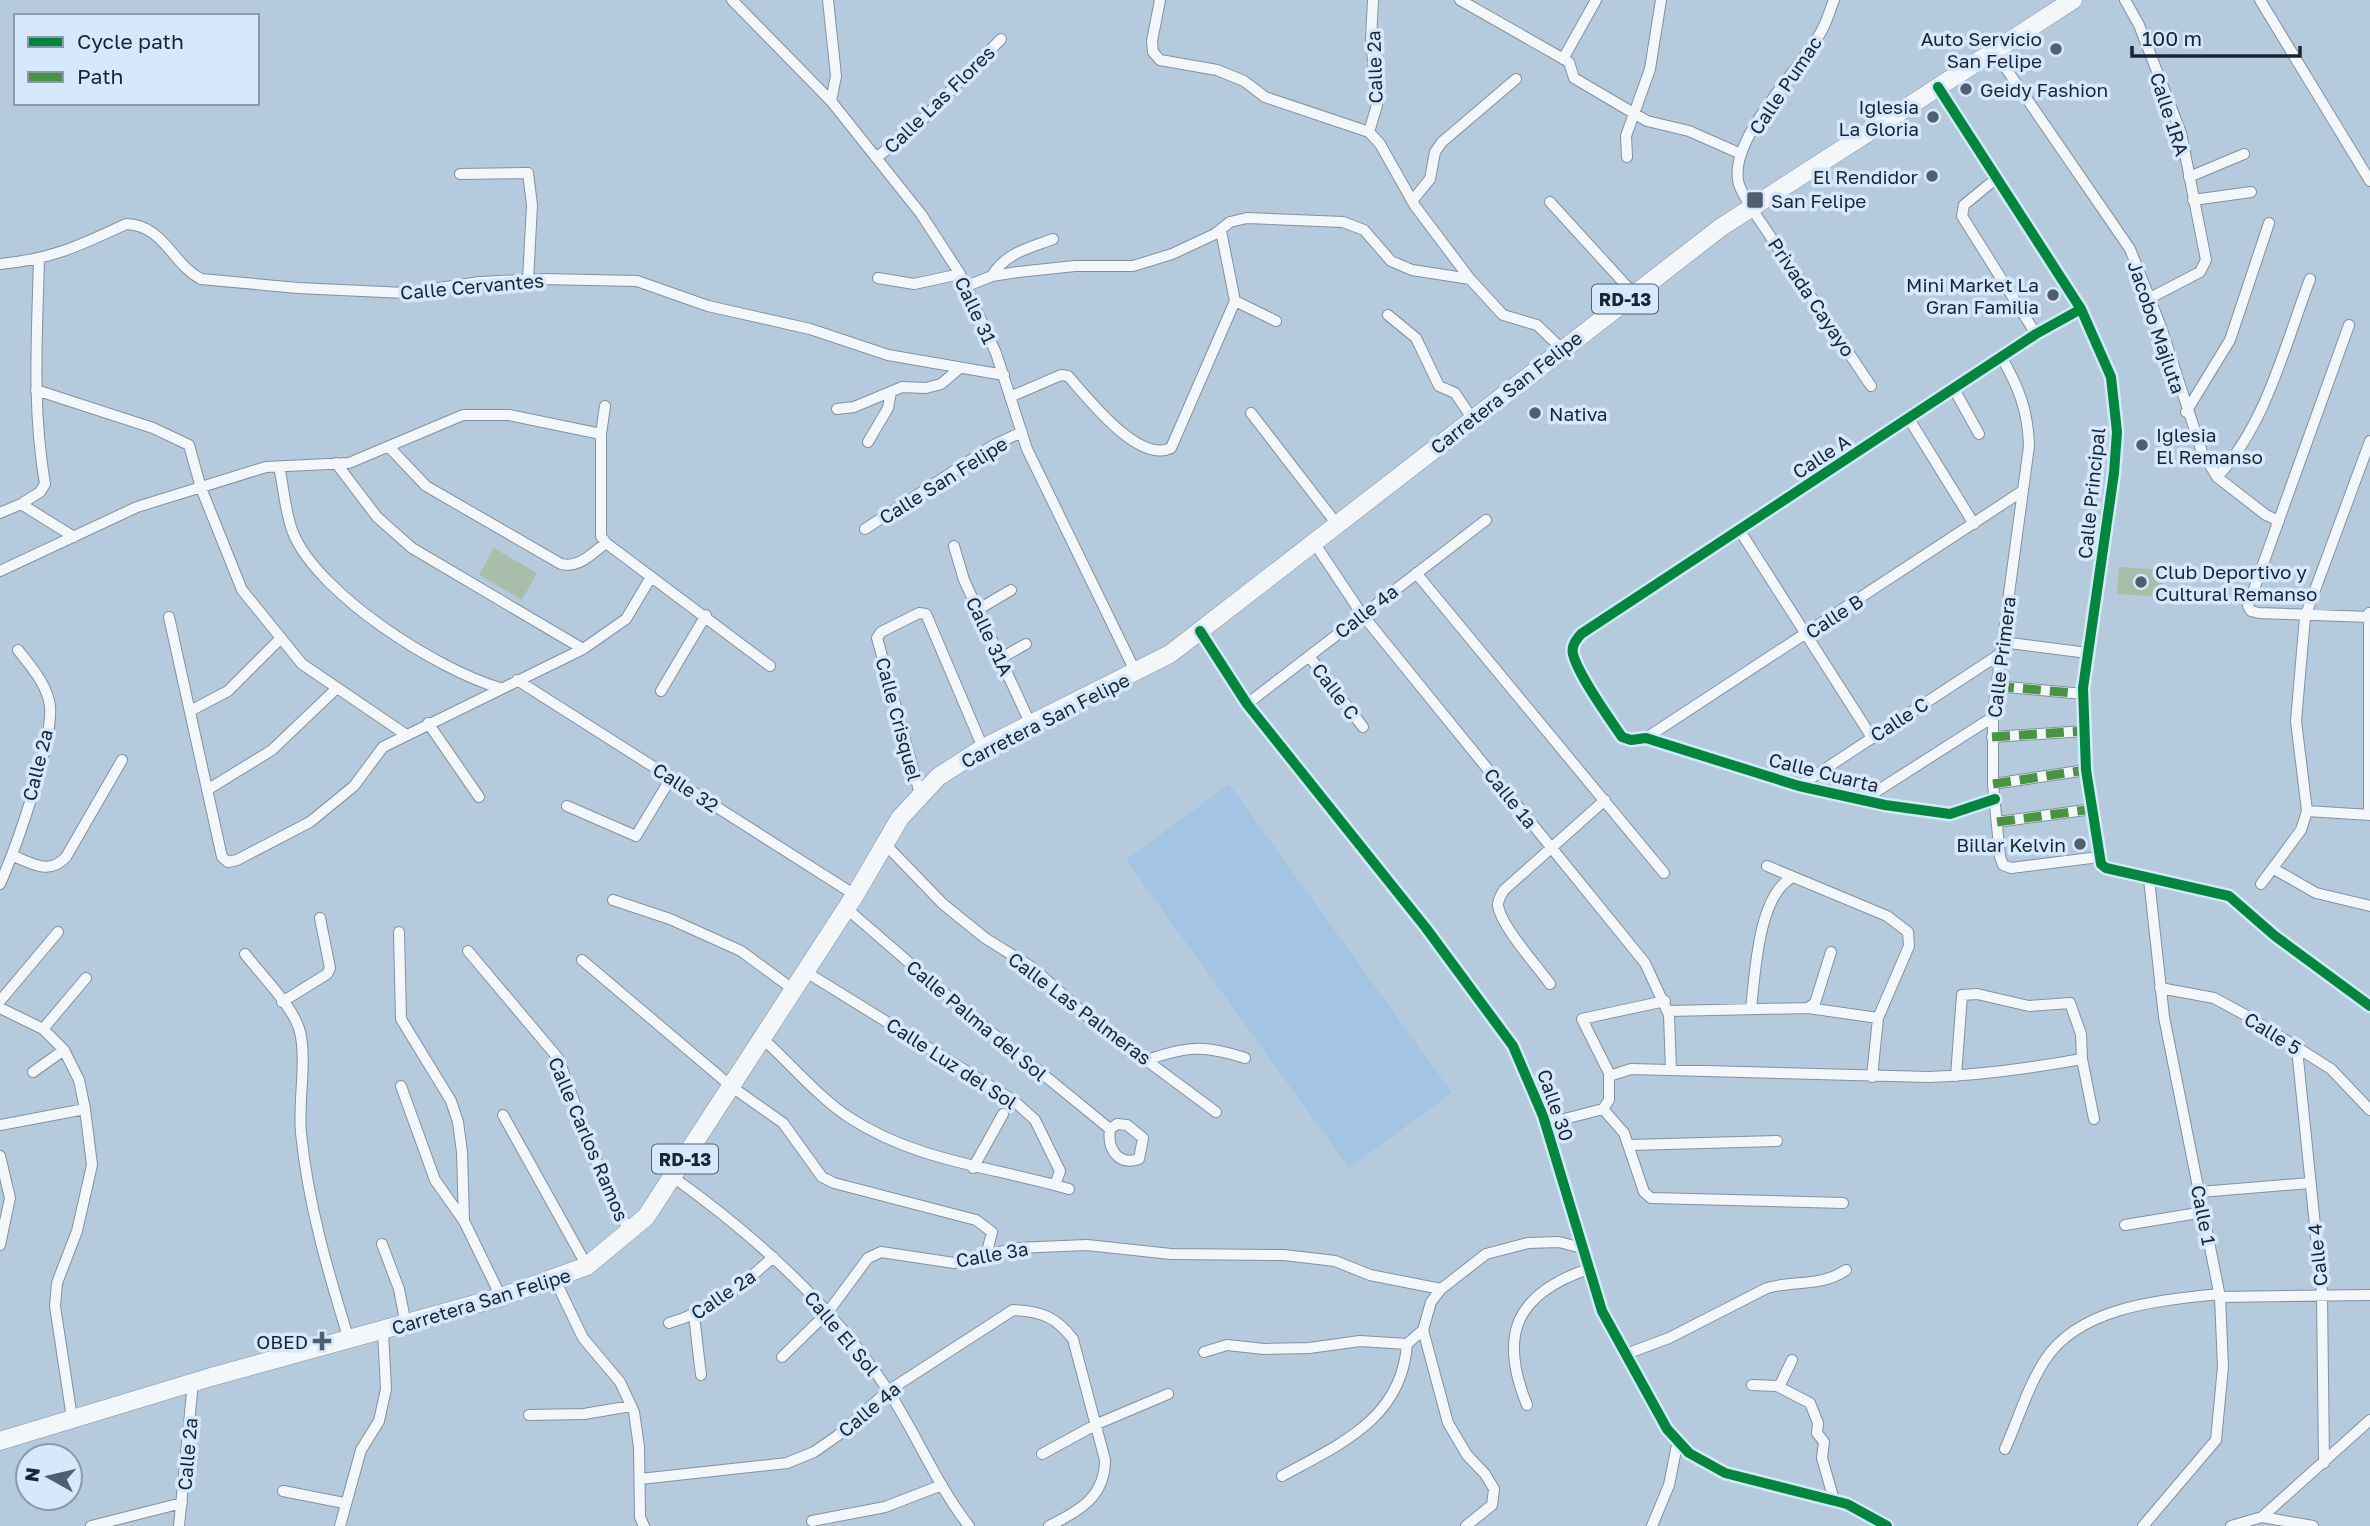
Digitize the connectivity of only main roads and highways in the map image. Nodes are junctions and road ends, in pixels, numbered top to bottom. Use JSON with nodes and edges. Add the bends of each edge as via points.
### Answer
{"nodes":[{"id":1,"x":2073,"y":0,"type":"edge"},
{"id":2,"x":1,"y":1438,"type":"edge"}],
"edges":[{"from":1,"to":2,"type":"main road","name":"Carretera San Felipe","number":"RD-13","via":[[1720,228],[1200,631],[1136,673],[982,748],[938,776],[900,818],[646,1217],[587,1266],[383,1332]]}]}
